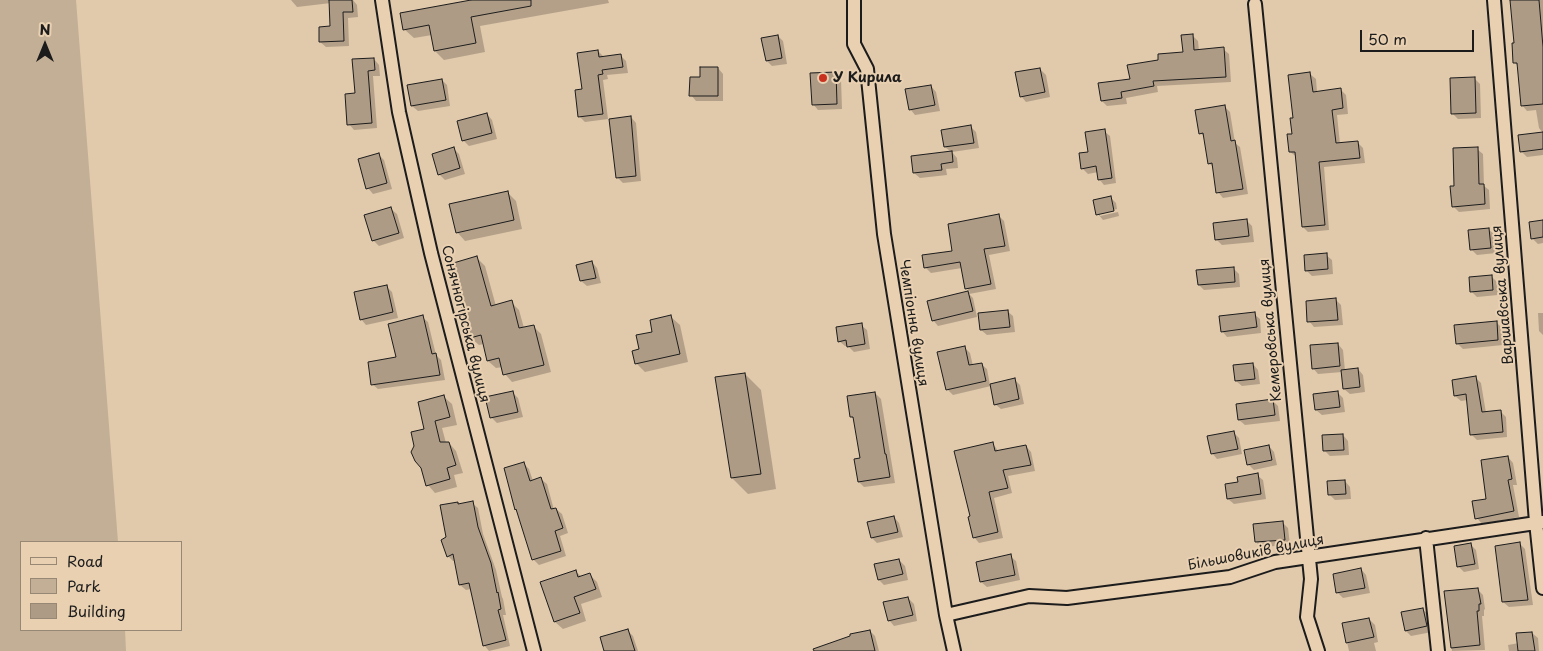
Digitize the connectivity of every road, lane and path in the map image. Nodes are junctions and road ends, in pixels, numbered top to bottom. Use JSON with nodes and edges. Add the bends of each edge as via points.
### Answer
{"nodes":[{"id":1,"x":382,"y":0,"type":"edge"},
{"id":2,"x":854,"y":0,"type":"edge"},
{"id":3,"x":1494,"y":0,"type":"edge"},
{"id":4,"x":1255,"y":4,"type":"dead end"},
{"id":5,"x":1540,"y":522,"type":"edge"},
{"id":6,"x":1426,"y":538,"type":"junction"},
{"id":7,"x":1308,"y":558,"type":"junction"},
{"id":8,"x":1543,"y":588,"type":"edge"},
{"id":9,"x":946,"y":615,"type":"junction"},
{"id":10,"x":534,"y":651,"type":"edge"},
{"id":11,"x":954,"y":651,"type":"edge"},
{"id":12,"x":1318,"y":651,"type":"edge"},
{"id":13,"x":1438,"y":651,"type":"edge"}],
"edges":[{"from":1,"to":10,"type":"street","name":"Сонячногірська вулиця","via":[[399,112],[430,253]]},
{"from":2,"to":9,"type":"street","name":"Чемпіонна вулиця","via":[[854,44],[867,70],[884,234]]},
{"from":3,"to":5,"type":"street","name":"Варшавська вулиця"},
{"from":4,"to":7,"type":"street","name":"Кемеровська вулиця"},
{"from":5,"to":6,"type":"street","name":"Більшовиків вулиця"},
{"from":5,"to":8,"type":"street","name":"Варшавська вулиця"},
{"from":6,"to":7,"type":"street","name":"Більшовиків вулиця"},
{"from":6,"to":13,"type":"street"},
{"from":7,"to":9,"type":"street","name":"Більшовиків вулиця","via":[[1275,562],[1230,577],[1067,598],[1029,596]]},
{"from":7,"to":12,"type":"street","name":"Кемеровська вулиця","via":[[1311,579],[1307,617]]},
{"from":9,"to":11,"type":"street","name":"Чемпіонна вулиця"}]}
